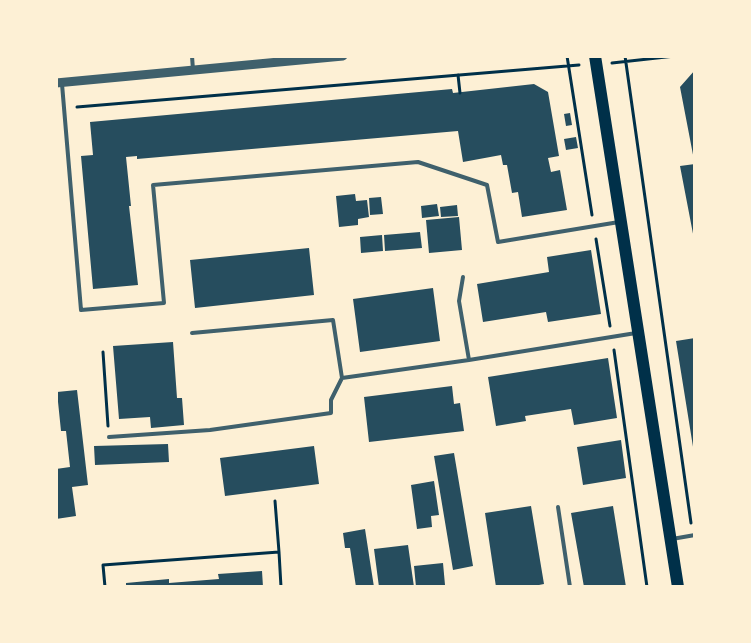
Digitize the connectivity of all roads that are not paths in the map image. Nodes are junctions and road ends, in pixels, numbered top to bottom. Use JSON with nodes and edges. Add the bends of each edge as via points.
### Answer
{"nodes":[{"id":1,"x":192,"y":56,"type":"edge"},
{"id":2,"x":344,"y":56,"type":"edge"},
{"id":3,"x":596,"y":60,"type":"edge"},
{"id":4,"x":193,"y":70,"type":"junction"},
{"id":5,"x":59,"y":82,"type":"edge"},
{"id":6,"x":621,"y":221,"type":"junction"},
{"id":7,"x":463,"y":276,"type":"dead end"},
{"id":8,"x":639,"y":332,"type":"junction"},
{"id":9,"x":192,"y":333,"type":"dead end"},
{"id":10,"x":469,"y":360,"type":"junction"},
{"id":11,"x":342,"y":378,"type":"junction"},
{"id":12,"x":109,"y":438,"type":"road end"},
{"id":13,"x":558,"y":507,"type":"dead end"},
{"id":14,"x":694,"y":536,"type":"edge"},
{"id":15,"x":671,"y":539,"type":"junction"},
{"id":16,"x":570,"y":587,"type":"edge"},
{"id":17,"x":678,"y":587,"type":"edge"}],
"edges":[{"from":1,"to":4,"type":"lane"},
{"from":2,"to":4,"type":"street"},
{"from":3,"to":6,"type":"main road"},
{"from":4,"to":5,"type":"street"},
{"from":5,"to":6,"type":"lane","via":[[81,310],[164,303],[153,185],[418,162],[487,185],[498,242]]},
{"from":6,"to":8,"type":"main road"},
{"from":7,"to":10,"type":"lane","via":[[460,301]]},
{"from":8,"to":10,"type":"lane"},
{"from":8,"to":15,"type":"main road"},
{"from":9,"to":11,"type":"lane","via":[[333,320]]},
{"from":10,"to":11,"type":"lane"},
{"from":11,"to":12,"type":"lane","via":[[331,400],[332,413],[210,430]]},
{"from":13,"to":16,"type":"lane"},
{"from":14,"to":15,"type":"lane"},
{"from":15,"to":17,"type":"main road"}]}
